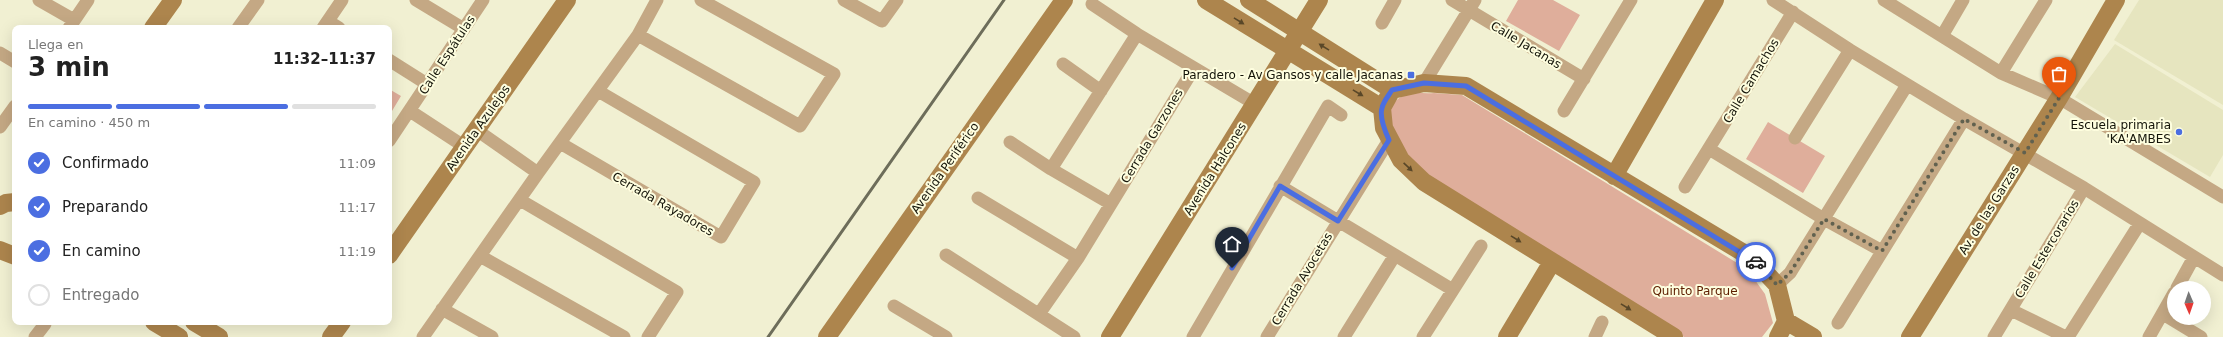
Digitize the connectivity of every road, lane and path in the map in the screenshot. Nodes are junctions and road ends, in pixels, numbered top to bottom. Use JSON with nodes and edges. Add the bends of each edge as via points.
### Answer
{"nodes":[{"id":1,"x":39,"y":0,"type":"edge"},
{"id":2,"x":88,"y":0,"type":"edge"},
{"id":3,"x":173,"y":0,"type":"edge"},
{"id":4,"x":258,"y":0,"type":"edge"},
{"id":5,"x":342,"y":0,"type":"edge"},
{"id":6,"x":416,"y":0,"type":"edge"},
{"id":7,"x":483,"y":0,"type":"edge"},
{"id":8,"x":567,"y":0,"type":"edge"},
{"id":9,"x":657,"y":0,"type":"edge"},
{"id":10,"x":701,"y":0,"type":"edge"},
{"id":11,"x":844,"y":0,"type":"edge"},
{"id":12,"x":897,"y":0,"type":"edge"},
{"id":13,"x":1064,"y":0,"type":"edge"},
{"id":14,"x":1206,"y":0,"type":"edge"},
{"id":15,"x":1249,"y":0,"type":"edge"},
{"id":16,"x":1319,"y":0,"type":"edge"},
{"id":17,"x":1395,"y":0,"type":"edge"},
{"id":18,"x":1452,"y":0,"type":"edge"},
{"id":19,"x":1631,"y":0,"type":"edge"},
{"id":20,"x":1715,"y":0,"type":"edge"},
{"id":21,"x":1773,"y":0,"type":"edge"},
{"id":22,"x":1884,"y":0,"type":"edge"},
{"id":23,"x":1963,"y":0,"type":"edge"},
{"id":24,"x":2046,"y":0,"type":"edge"},
{"id":25,"x":2116,"y":0,"type":"edge"},
{"id":26,"x":1092,"y":4,"type":"dead end"},
{"id":27,"x":1472,"y":5,"type":"edge"},
{"id":28,"x":1793,"y":12,"type":"junction"},
{"id":29,"x":1382,"y":22,"type":"dead end"},
{"id":30,"x":72,"y":24,"type":"edge"},
{"id":31,"x":325,"y":24,"type":"edge"},
{"id":32,"x":155,"y":25,"type":"edge"},
{"id":33,"x":240,"y":25,"type":"edge"},
{"id":34,"x":464,"y":29,"type":"junction"},
{"id":35,"x":1301,"y":33,"type":"junction"},
{"id":36,"x":1137,"y":34,"type":"junction"},
{"id":37,"x":638,"y":35,"type":"junction"},
{"id":38,"x":1942,"y":36,"type":"junction"},
{"id":39,"x":1850,"y":50,"type":"junction"},
{"id":40,"x":1288,"y":52,"type":"junction"},
{"id":41,"x":0,"y":53,"type":"edge"},
{"id":42,"x":12,"y":60,"type":"edge"},
{"id":43,"x":392,"y":62,"type":"edge"},
{"id":44,"x":1063,"y":64,"type":"dead end"},
{"id":45,"x":1194,"y":68,"type":"junction"},
{"id":46,"x":2001,"y":73,"type":"junction"},
{"id":47,"x":1429,"y":76,"type":"junction"},
{"id":48,"x":1584,"y":80,"type":"junction"},
{"id":49,"x":427,"y":84,"type":"junction"},
{"id":50,"x":1907,"y":85,"type":"junction"},
{"id":51,"x":1392,"y":90,"type":"junction"},
{"id":52,"x":598,"y":91,"type":"junction"},
{"id":53,"x":1101,"y":91,"type":"junction"},
{"id":54,"x":2066,"y":103,"type":"junction"},
{"id":55,"x":1255,"y":104,"type":"junction"},
{"id":56,"x":1382,"y":108,"type":"junction"},
{"id":57,"x":12,"y":110,"type":"edge"},
{"id":58,"x":410,"y":111,"type":"junction"},
{"id":59,"x":1564,"y":111,"type":"dead end"},
{"id":60,"x":1341,"y":115,"type":"dead end"},
{"id":61,"x":1964,"y":119,"type":"junction"},
{"id":62,"x":0,"y":127,"type":"edge"},
{"id":63,"x":478,"y":131,"type":"junction"},
{"id":64,"x":392,"y":137,"type":"edge"},
{"id":65,"x":1796,"y":138,"type":"dead end"},
{"id":66,"x":1389,"y":140,"type":"junction"},
{"id":67,"x":1010,"y":142,"type":"dead end"},
{"id":68,"x":560,"y":143,"type":"junction"},
{"id":69,"x":465,"y":147,"type":"junction"},
{"id":70,"x":1709,"y":149,"type":"junction"},
{"id":71,"x":2032,"y":157,"type":"junction"},
{"id":72,"x":1051,"y":169,"type":"junction"},
{"id":73,"x":538,"y":173,"type":"junction"},
{"id":74,"x":1614,"y":176,"type":"junction"},
{"id":75,"x":1280,"y":186,"type":"junction"},
{"id":76,"x":1684,"y":187,"type":"dead end"},
{"id":77,"x":2084,"y":188,"type":"junction"},
{"id":78,"x":2223,"y":197,"type":"edge"},
{"id":79,"x":978,"y":198,"type":"dead end"},
{"id":80,"x":520,"y":200,"type":"junction"},
{"id":81,"x":12,"y":202,"type":"edge"},
{"id":82,"x":1111,"y":204,"type":"junction"},
{"id":83,"x":0,"y":206,"type":"edge"},
{"id":84,"x":1824,"y":219,"type":"junction"},
{"id":85,"x":1338,"y":221,"type":"junction"},
{"id":86,"x":2140,"y":223,"type":"junction"},
{"id":87,"x":1481,"y":246,"type":"dead end"},
{"id":88,"x":392,"y":251,"type":"edge"},
{"id":89,"x":1882,"y":251,"type":"junction"},
{"id":90,"x":1395,"y":255,"type":"junction"},
{"id":91,"x":480,"y":256,"type":"junction"},
{"id":92,"x":946,"y":256,"type":"dead end"},
{"id":93,"x":2194,"y":257,"type":"junction"},
{"id":94,"x":1078,"y":258,"type":"junction"},
{"id":95,"x":1552,"y":262,"type":"junction"},
{"id":96,"x":2223,"y":275,"type":"edge"},
{"id":97,"x":2181,"y":281,"type":"edge"},
{"id":98,"x":1777,"y":285,"type":"junction"},
{"id":99,"x":1453,"y":290,"type":"junction"},
{"id":100,"x":894,"y":306,"type":"dead end"},
{"id":101,"x":2167,"y":306,"type":"edge"},
{"id":102,"x":442,"y":309,"type":"junction"},
{"id":103,"x":2011,"y":310,"type":"junction"},
{"id":104,"x":1039,"y":314,"type":"junction"},
{"id":105,"x":2163,"y":314,"type":"junction"},
{"id":106,"x":1786,"y":321,"type":"junction"},
{"id":107,"x":1602,"y":322,"type":"dead end"},
{"id":108,"x":1838,"y":323,"type":"dead end"},
{"id":109,"x":44,"y":325,"type":"edge"},
{"id":110,"x":159,"y":325,"type":"edge"},
{"id":111,"x":199,"y":325,"type":"edge"},
{"id":112,"x":340,"y":325,"type":"edge"},
{"id":113,"x":35,"y":337,"type":"edge"},
{"id":114,"x":179,"y":337,"type":"edge"},
{"id":115,"x":219,"y":337,"type":"edge"},
{"id":116,"x":331,"y":337,"type":"edge"},
{"id":117,"x":423,"y":337,"type":"edge"},
{"id":118,"x":492,"y":337,"type":"edge"},
{"id":119,"x":624,"y":337,"type":"edge"},
{"id":120,"x":648,"y":337,"type":"edge"},
{"id":121,"x":827,"y":337,"type":"edge"},
{"id":122,"x":946,"y":337,"type":"edge"},
{"id":123,"x":1074,"y":337,"type":"edge"},
{"id":124,"x":1110,"y":337,"type":"edge"},
{"id":125,"x":1193,"y":337,"type":"edge"},
{"id":126,"x":1267,"y":337,"type":"edge"},
{"id":127,"x":1344,"y":337,"type":"edge"},
{"id":128,"x":1423,"y":337,"type":"edge"},
{"id":129,"x":1507,"y":337,"type":"edge"},
{"id":130,"x":1594,"y":337,"type":"edge"},
{"id":131,"x":1674,"y":337,"type":"edge"},
{"id":132,"x":1778,"y":337,"type":"edge"},
{"id":133,"x":1813,"y":337,"type":"edge"},
{"id":134,"x":1910,"y":337,"type":"edge"},
{"id":135,"x":1994,"y":337,"type":"edge"},
{"id":136,"x":2067,"y":337,"type":"edge"},
{"id":137,"x":2149,"y":337,"type":"edge"},
{"id":138,"x":2201,"y":337,"type":"edge"}],
"edges":[{"from":1,"to":30,"type":"street"},
{"from":2,"to":30,"type":"street"},
{"from":3,"to":32,"type":"street"},
{"from":4,"to":33,"type":"street"},
{"from":5,"to":31,"type":"street"},
{"from":6,"to":34,"type":"street"},
{"from":7,"to":34,"type":"street","name":"Calle Espátulas"},
{"from":8,"to":63,"type":"street","name":"Avenida Azulejos"},
{"from":9,"to":37,"type":"street"},
{"from":10,"to":37,"type":"street","via":[[834,74],[800,126]]},
{"from":11,"to":12,"type":"street","via":[[882,21]]},
{"from":13,"to":121,"type":"street","name":"Avenida Periférico"},
{"from":14,"to":40,"type":"street","one_way":true},
{"from":15,"to":35,"type":"street"},
{"from":16,"to":35,"type":"street","name":"Avenida Halcones"},
{"from":17,"to":29,"type":"street"},
{"from":18,"to":27,"type":"street","name":"Calle Jacanas"},
{"from":19,"to":48,"type":"street"},
{"from":20,"to":74,"type":"street"},
{"from":21,"to":28,"type":"street","name":"Calle Estercorarios"},
{"from":22,"to":38,"type":"street"},
{"from":23,"to":38,"type":"street"},
{"from":24,"to":46,"type":"street"},
{"from":25,"to":54,"type":"street","name":"Av. de las Garzas"},
{"from":26,"to":36,"type":"street"},
{"from":27,"to":47,"type":"street"},
{"from":27,"to":48,"type":"street","name":"Calle Jacanas"},
{"from":28,"to":39,"type":"street","name":"Calle Estercorarios"},
{"from":28,"to":70,"type":"street","name":"Calle Camachos"},
{"from":34,"to":49,"type":"street","name":"Calle Espátulas"},
{"from":35,"to":40,"type":"street","name":"Avenida Halcones"},
{"from":51,"to":35,"type":"street","one_way":true},
{"from":36,"to":45,"type":"street"},
{"from":36,"to":53,"type":"street"},
{"from":37,"to":52,"type":"street"},
{"from":38,"to":46,"type":"street"},
{"from":39,"to":50,"type":"street","name":"Calle Estercorarios"},
{"from":39,"to":65,"type":"street"},
{"from":40,"to":55,"type":"street","name":"Avenida Halcones"},
{"from":40,"to":56,"type":"street","one_way":true},
{"from":41,"to":42,"type":"street"},
{"from":43,"to":49,"type":"street"},
{"from":44,"to":53,"type":"street"},
{"from":45,"to":55,"type":"street"},
{"from":45,"to":82,"type":"street","name":"Cerrada Garzones"},
{"from":46,"to":54,"type":"street"},
{"from":47,"to":51,"type":"street"},
{"from":47,"to":74,"type":"street","via":[[1466,86]]},
{"from":48,"to":59,"type":"street"},
{"from":49,"to":58,"type":"street","name":"Calle Espátulas"},
{"from":50,"to":61,"type":"street","name":"Calle Estercorarios"},
{"from":50,"to":84,"type":"street"},
{"from":51,"to":56,"type":"street"},
{"from":52,"to":68,"type":"street"},
{"from":52,"to":68,"type":"street","name":"Cerrada Rayadores","via":[[754,182],[721,237]]},
{"from":53,"to":72,"type":"street"},
{"from":54,"to":71,"type":"street","name":"Av. de las Garzas"},
{"from":54,"to":78,"type":"street"},
{"from":55,"to":124,"type":"street","name":"Avenida Halcones"},
{"from":56,"to":66,"type":"street","via":[[1384,128]]},
{"from":57,"to":62,"type":"street"},
{"from":58,"to":64,"type":"street","name":"Calle Espátulas"},
{"from":58,"to":69,"type":"street"},
{"from":60,"to":75,"type":"street","via":[[1328,106]]},
{"from":61,"to":71,"type":"street","name":"Calle Estercorarios"},
{"from":61,"to":89,"type":"street"},
{"from":63,"to":69,"type":"street","name":"Avenida Azulejos"},
{"from":63,"to":73,"type":"street"},
{"from":66,"to":85,"type":"street","name":"Cerrada Avocetas"},
{"from":66,"to":95,"type":"street","one_way":true,"via":[[1401,160],[1424,182]]},
{"from":67,"to":72,"type":"street"},
{"from":68,"to":73,"type":"street"},
{"from":69,"to":88,"type":"street","name":"Avenida Azulejos"},
{"from":70,"to":76,"type":"street","name":"Calle Camachos"},
{"from":70,"to":84,"type":"street"},
{"from":71,"to":77,"type":"street","name":"Calle Estercorarios"},
{"from":71,"to":134,"type":"street","name":"Av. de las Garzas"},
{"from":72,"to":82,"type":"street"},
{"from":73,"to":80,"type":"street"},
{"from":74,"to":98,"type":"street","via":[[1752,258]]},
{"from":75,"to":85,"type":"street","name":"Cerrada Avocetas"},
{"from":75,"to":125,"type":"street"},
{"from":77,"to":86,"type":"street","name":"Calle Estercorarios"},
{"from":77,"to":103,"type":"street","name":"Calle Estercorarios"},
{"from":79,"to":94,"type":"street"},
{"from":80,"to":91,"type":"street"},
{"from":80,"to":120,"type":"street","via":[[677,292]]},
{"from":81,"to":83,"type":"street"},
{"from":82,"to":94,"type":"street","name":"Cerrada Garzones"},
{"from":84,"to":89,"type":"street"},
{"from":84,"to":98,"type":"street","via":[[1790,273]]},
{"from":85,"to":90,"type":"street","name":"Cerrada Avocetas"},
{"from":85,"to":126,"type":"street","name":"Cerrada Avocetas"},
{"from":86,"to":93,"type":"street","name":"Calle Estercorarios"},
{"from":86,"to":136,"type":"street","name":"Calle Estercorarios"},
{"from":87,"to":99,"type":"street"},
{"from":89,"to":108,"type":"street"},
{"from":90,"to":99,"type":"street","name":"Cerrada Avocetas"},
{"from":90,"to":127,"type":"street"},
{"from":91,"to":102,"type":"street"},
{"from":91,"to":119,"type":"street"},
{"from":92,"to":104,"type":"street"},
{"from":93,"to":96,"type":"street","name":"Calle Estercorarios"},
{"from":93,"to":97,"type":"street"},
{"from":94,"to":104,"type":"street","name":"Cerrada Garzones"},
{"from":95,"to":129,"type":"street"},
{"from":95,"to":131,"type":"street","one_way":true},
{"from":98,"to":106,"type":"street"},
{"from":99,"to":128,"type":"street"},
{"from":100,"to":122,"type":"street"},
{"from":101,"to":105,"type":"street"},
{"from":102,"to":117,"type":"street"},
{"from":102,"to":118,"type":"street"},
{"from":103,"to":135,"type":"street","name":"Calle Estercorarios"},
{"from":103,"to":136,"type":"street","name":"Calle Estercorarios"},
{"from":104,"to":123,"type":"street"},
{"from":105,"to":137,"type":"street"},
{"from":105,"to":138,"type":"street"},
{"from":106,"to":132,"type":"street"},
{"from":106,"to":133,"type":"street"},
{"from":107,"to":130,"type":"street"},
{"from":109,"to":113,"type":"street"},
{"from":110,"to":114,"type":"street"},
{"from":111,"to":115,"type":"street"},
{"from":112,"to":116,"type":"street"}]}
